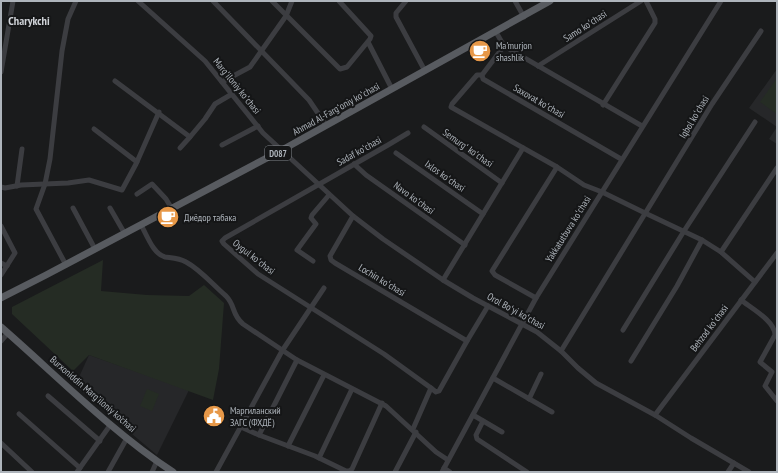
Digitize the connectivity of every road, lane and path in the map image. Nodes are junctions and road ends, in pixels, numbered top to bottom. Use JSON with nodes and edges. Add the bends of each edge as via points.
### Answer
{"nodes":[{"id":1,"x":13,"y":1,"type":"edge"},
{"id":2,"x":76,"y":1,"type":"edge"},
{"id":3,"x":138,"y":1,"type":"edge"},
{"id":4,"x":213,"y":1,"type":"edge"},
{"id":5,"x":272,"y":1,"type":"edge"},
{"id":6,"x":292,"y":1,"type":"edge"},
{"id":7,"x":339,"y":1,"type":"edge"},
{"id":8,"x":406,"y":1,"type":"edge"},
{"id":9,"x":515,"y":1,"type":"edge"},
{"id":10,"x":550,"y":1,"type":"edge"},
{"id":11,"x":641,"y":1,"type":"edge"},
{"id":12,"x":646,"y":1,"type":"edge"},
{"id":13,"x":720,"y":1,"type":"edge"},
{"id":14,"x":286,"y":16,"type":"junction"},
{"id":15,"x":524,"y":16,"type":"junction"},
{"id":16,"x":760,"y":31,"type":"dead end"},
{"id":17,"x":496,"y":32,"type":"junction"},
{"id":18,"x":368,"y":42,"type":"junction"},
{"id":19,"x":504,"y":46,"type":"junction"},
{"id":20,"x":261,"y":52,"type":"junction"},
{"id":21,"x":538,"y":66,"type":"junction"},
{"id":22,"x":425,"y":71,"type":"junction"},
{"id":23,"x":1,"y":72,"type":"edge"},
{"id":24,"x":482,"y":75,"type":"junction"},
{"id":25,"x":115,"y":81,"type":"dead end"},
{"id":26,"x":222,"y":82,"type":"junction"},
{"id":27,"x":392,"y":89,"type":"junction"},
{"id":28,"x":232,"y":94,"type":"junction"},
{"id":29,"x":603,"y":105,"type":"junction"},
{"id":30,"x":159,"y":112,"type":"junction"},
{"id":31,"x":755,"y":122,"type":"dead end"},
{"id":32,"x":326,"y":125,"type":"junction"},
{"id":33,"x":258,"y":126,"type":"junction"},
{"id":34,"x":642,"y":126,"type":"junction"},
{"id":35,"x":424,"y":127,"type":"dead end"},
{"id":36,"x":94,"y":129,"type":"dead end"},
{"id":37,"x":408,"y":133,"type":"dead end"},
{"id":38,"x":190,"y":137,"type":"junction"},
{"id":39,"x":222,"y":145,"type":"dead end"},
{"id":40,"x":180,"y":148,"type":"dead end"},
{"id":41,"x":523,"y":148,"type":"junction"},
{"id":42,"x":22,"y":149,"type":"dead end"},
{"id":43,"x":282,"y":150,"type":"junction"},
{"id":44,"x":396,"y":153,"type":"dead end"},
{"id":45,"x":622,"y":159,"type":"junction"},
{"id":46,"x":136,"y":162,"type":"junction"},
{"id":47,"x":354,"y":164,"type":"junction"},
{"id":48,"x":557,"y":168,"type":"junction"},
{"id":49,"x":777,"y":168,"type":"edge"},
{"id":50,"x":502,"y":183,"type":"junction"},
{"id":51,"x":45,"y":184,"type":"junction"},
{"id":52,"x":318,"y":185,"type":"junction"},
{"id":53,"x":17,"y":186,"type":"junction"},
{"id":54,"x":1,"y":187,"type":"edge"},
{"id":55,"x":602,"y":192,"type":"junction"},
{"id":56,"x":137,"y":194,"type":"dead end"},
{"id":57,"x":329,"y":195,"type":"junction"},
{"id":58,"x":73,"y":208,"type":"dead end"},
{"id":59,"x":110,"y":208,"type":"dead end"},
{"id":60,"x":172,"y":209,"type":"junction"},
{"id":61,"x":645,"y":213,"type":"junction"},
{"id":62,"x":483,"y":214,"type":"junction"},
{"id":63,"x":353,"y":216,"type":"junction"},
{"id":64,"x":141,"y":225,"type":"junction"},
{"id":65,"x":1,"y":226,"type":"edge"},
{"id":66,"x":684,"y":232,"type":"junction"},
{"id":67,"x":125,"y":234,"type":"junction"},
{"id":68,"x":702,"y":240,"type":"junction"},
{"id":69,"x":464,"y":245,"type":"junction"},
{"id":70,"x":96,"y":250,"type":"junction"},
{"id":71,"x":721,"y":252,"type":"junction"},
{"id":72,"x":777,"y":253,"type":"edge"},
{"id":73,"x":313,"y":261,"type":"dead end"},
{"id":74,"x":1,"y":263,"type":"edge"},
{"id":75,"x":66,"y":265,"type":"junction"},
{"id":76,"x":7,"y":266,"type":"junction"},
{"id":77,"x":1,"y":275,"type":"edge"},
{"id":78,"x":443,"y":280,"type":"junction"},
{"id":79,"x":755,"y":282,"type":"junction"},
{"id":80,"x":324,"y":288,"type":"dead end"},
{"id":81,"x":1,"y":298,"type":"edge"},
{"id":82,"x":536,"y":298,"type":"junction"},
{"id":83,"x":741,"y":300,"type":"junction"},
{"id":84,"x":488,"y":306,"type":"junction"},
{"id":85,"x":311,"y":307,"type":"junction"},
{"id":86,"x":522,"y":323,"type":"junction"},
{"id":87,"x":1,"y":328,"type":"edge"},
{"id":88,"x":623,"y":330,"type":"dead end"},
{"id":89,"x":8,"y":333,"type":"junction"},
{"id":90,"x":1,"y":341,"type":"edge"},
{"id":91,"x":467,"y":341,"type":"junction"},
{"id":92,"x":282,"y":351,"type":"junction"},
{"id":93,"x":561,"y":351,"type":"junction"},
{"id":94,"x":297,"y":360,"type":"junction"},
{"id":95,"x":631,"y":361,"type":"dead end"},
{"id":96,"x":541,"y":374,"type":"dead end"},
{"id":97,"x":324,"y":375,"type":"junction"},
{"id":98,"x":493,"y":378,"type":"junction"},
{"id":99,"x":431,"y":388,"type":"junction"},
{"id":100,"x":352,"y":389,"type":"junction"},
{"id":101,"x":48,"y":396,"type":"dead end"},
{"id":102,"x":529,"y":399,"type":"junction"},
{"id":103,"x":777,"y":401,"type":"edge"},
{"id":104,"x":382,"y":403,"type":"junction"},
{"id":105,"x":552,"y":412,"type":"dead end"},
{"id":106,"x":19,"y":414,"type":"dead end"},
{"id":107,"x":472,"y":415,"type":"junction"},
{"id":108,"x":655,"y":415,"type":"junction"},
{"id":109,"x":483,"y":421,"type":"junction"},
{"id":110,"x":111,"y":424,"type":"junction"},
{"id":111,"x":241,"y":427,"type":"junction"},
{"id":112,"x":414,"y":431,"type":"junction"},
{"id":113,"x":502,"y":432,"type":"dead end"},
{"id":114,"x":259,"y":435,"type":"junction"},
{"id":115,"x":127,"y":438,"type":"junction"},
{"id":116,"x":100,"y":441,"type":"junction"},
{"id":117,"x":1,"y":443,"type":"edge"},
{"id":118,"x":288,"y":446,"type":"junction"},
{"id":119,"x":319,"y":458,"type":"junction"},
{"id":120,"x":448,"y":460,"type":"junction"},
{"id":121,"x":157,"y":462,"type":"junction"},
{"id":122,"x":734,"y":463,"type":"junction"},
{"id":123,"x":79,"y":470,"type":"edge"},
{"id":124,"x":443,"y":470,"type":"edge"},
{"id":125,"x":32,"y":472,"type":"edge"},
{"id":126,"x":108,"y":472,"type":"edge"},
{"id":127,"x":152,"y":472,"type":"edge"},
{"id":128,"x":173,"y":472,"type":"edge"},
{"id":129,"x":216,"y":472,"type":"edge"},
{"id":130,"x":395,"y":472,"type":"edge"},
{"id":131,"x":450,"y":472,"type":"edge"},
{"id":132,"x":527,"y":472,"type":"edge"},
{"id":133,"x":728,"y":472,"type":"edge"},
{"id":134,"x":749,"y":472,"type":"edge"}],
"edges":[{"from":1,"to":23,"type":"street"},
{"from":2,"to":51,"type":"street","via":[[68,18],[62,51]]},
{"from":3,"to":26,"type":"street","name":"Margʻiloniy koʻchasi","via":[[205,61]]},
{"from":4,"to":20,"type":"street"},
{"from":5,"to":14,"type":"street"},
{"from":6,"to":14,"type":"street"},
{"from":7,"to":18,"type":"street","via":[[371,36]]},
{"from":8,"to":22,"type":"street","via":[[396,13],[396,17]]},
{"from":9,"to":15,"type":"street"},
{"from":10,"to":15,"type":"main road","name":"Ahmad Al-Fargʻoniy koʻchasi","number":"D087"},
{"from":11,"to":21,"type":"street","name":"Samo koʻchasi"},
{"from":12,"to":29,"type":"street","via":[[655,23]]},
{"from":13,"to":34,"type":"street","name":"Yakkatutbuva koʻchasi"},
{"from":14,"to":18,"type":"street","via":[[340,68],[347,67]]},
{"from":14,"to":20,"type":"street"},
{"from":15,"to":17,"type":"main road","name":"Ahmad Al-Fargʻoniy koʻchasi","number":"D087"},
{"from":16,"to":61,"type":"street","name":"Iqbol koʻchasi"},
{"from":17,"to":19,"type":"street"},
{"from":17,"to":22,"type":"main road","name":"Ahmad Al-Fargʻoniy koʻchasi","number":"D087"},
{"from":18,"to":27,"type":"street"},
{"from":19,"to":21,"type":"street"},
{"from":19,"to":24,"type":"street"},
{"from":20,"to":26,"type":"street","via":[[250,67]]},
{"from":20,"to":32,"type":"street","via":[[308,100]]},
{"from":21,"to":29,"type":"street"},
{"from":22,"to":27,"type":"main road","name":"Ahmad Al-Fargʻoniy koʻchasi","number":"D087"},
{"from":24,"to":41,"type":"street","via":[[477,75],[451,107]]},
{"from":24,"to":45,"type":"street","name":"Saxovat koʻchasi","via":[[483,79]]},
{"from":25,"to":30,"type":"street"},
{"from":26,"to":28,"type":"street","name":"Margʻiloniy koʻchasi"},
{"from":27,"to":32,"type":"main road","name":"Ahmad Al-Fargʻoniy koʻchasi","number":"D087"},
{"from":28,"to":33,"type":"street","name":"Margʻiloniy koʻchasi"},
{"from":28,"to":38,"type":"street","via":[[215,104]]},
{"from":29,"to":34,"type":"street"},
{"from":30,"to":38,"type":"street"},
{"from":30,"to":46,"type":"street"},
{"from":31,"to":66,"type":"street"},
{"from":32,"to":43,"type":"main road","name":"Ahmad Al-Fargʻoniy koʻchasi","number":"D087"},
{"from":33,"to":39,"type":"street"},
{"from":33,"to":43,"type":"street","name":"Margʻiloniy koʻchasi"},
{"from":34,"to":45,"type":"street","name":"Yakkatutbuva koʻchasi"},
{"from":35,"to":50,"type":"street","name":"Semurgʻ koʻchasi"},
{"from":36,"to":46,"type":"street"},
{"from":37,"to":47,"type":"street","name":"Sadaf koʻchasi"},
{"from":38,"to":40,"type":"street"},
{"from":41,"to":48,"type":"street"},
{"from":41,"to":50,"type":"street"},
{"from":42,"to":53,"type":"street"},
{"from":43,"to":52,"type":"street","name":"Margʻiloniy koʻchasi"},
{"from":43,"to":60,"type":"main road","name":"Ahmad Al-Fargʻoniy koʻchasi","number":"D087"},
{"from":44,"to":62,"type":"street","name":"Ixlos koʻchasi"},
{"from":45,"to":55,"type":"street","name":"Yakkatutbuva koʻchasi"},
{"from":46,"to":51,"type":"street","via":[[122,190],[89,180]]},
{"from":47,"to":52,"type":"street","name":"Sadaf koʻchasi"},
{"from":47,"to":69,"type":"street","name":"Navo koʻchasi"},
{"from":48,"to":55,"type":"street"},
{"from":48,"to":82,"type":"street","via":[[492,271]]},
{"from":49,"to":71,"type":"street"},
{"from":50,"to":62,"type":"street"},
{"from":51,"to":53,"type":"street"},
{"from":51,"to":75,"type":"street","via":[[36,209]]},
{"from":52,"to":57,"type":"street","name":"Orol Boʻyi koʻchasi"},
{"from":52,"to":85,"type":"street","name":"Oygul koʻchasi","via":[[222,241],[251,269]]},
{"from":53,"to":54,"type":"street"},
{"from":55,"to":61,"type":"street"},
{"from":55,"to":82,"type":"street","name":"Yakkatutbuva koʻchasi"},
{"from":56,"to":60,"type":"street","via":[[152,184]]},
{"from":57,"to":63,"type":"street","name":"Orol Boʻyi koʻchasi"},
{"from":57,"to":73,"type":"street","via":[[312,215],[311,218],[316,224],[297,250]]},
{"from":58,"to":70,"type":"street"},
{"from":59,"to":67,"type":"street"},
{"from":60,"to":64,"type":"main road","name":"Ahmad Al-Fargʻoniy koʻchasi","number":"D087"},
{"from":61,"to":66,"type":"street"},
{"from":61,"to":93,"type":"street","name":"Iqbol koʻchasi"},
{"from":62,"to":69,"type":"street"},
{"from":63,"to":78,"type":"street","name":"Orol Boʻyi koʻchasi"},
{"from":63,"to":91,"type":"street","name":"Lochin koʻchasi","via":[[331,254],[331,260]]},
{"from":64,"to":67,"type":"main road","name":"Ahmad Al-Fargʻoniy koʻchasi","number":"D087"},
{"from":64,"to":92,"type":"street","via":[[159,254],[182,260],[194,267],[228,298],[238,320]]},
{"from":65,"to":76,"type":"street","via":[[15,253]]},
{"from":66,"to":68,"type":"street"},
{"from":66,"to":88,"type":"street"},
{"from":67,"to":70,"type":"main road","name":"Ahmad Al-Fargʻoniy koʻchasi","number":"D087"},
{"from":68,"to":71,"type":"street"},
{"from":68,"to":95,"type":"street"},
{"from":69,"to":78,"type":"street"},
{"from":70,"to":75,"type":"main road","name":"Ahmad Al-Fargʻoniy koʻchasi","number":"D087"},
{"from":71,"to":79,"type":"street"},
{"from":72,"to":79,"type":"street","name":"Behzod koʻchasi"},
{"from":74,"to":76,"type":"street"},
{"from":75,"to":81,"type":"main road","name":"Ahmad Al-Fargʻoniy koʻchasi","number":"D087"},
{"from":76,"to":77,"type":"street"},
{"from":78,"to":84,"type":"street","name":"Orol Boʻyi koʻchasi"},
{"from":79,"to":83,"type":"street","name":"Behzod koʻchasi"},
{"from":80,"to":85,"type":"street"},
{"from":82,"to":86,"type":"street","name":"Yakkatutbuva koʻchasi"},
{"from":83,"to":103,"type":"street","via":[[764,317],[775,331],[760,362],[772,372],[765,386]]},
{"from":83,"to":108,"type":"street","name":"Behzod koʻchasi"},
{"from":84,"to":86,"type":"street","name":"Orol Boʻyi koʻchasi"},
{"from":84,"to":91,"type":"street"},
{"from":85,"to":92,"type":"street"},
{"from":85,"to":99,"type":"street","name":"Oygul koʻchasi"},
{"from":86,"to":93,"type":"street","name":"Orol Boʻyi koʻchasi"},
{"from":86,"to":98,"type":"street","name":"Yakkatutbuva koʻchasi"},
{"from":87,"to":89,"type":"main road","name":"Burxoniddin Marg’iloniy ko’chasi"},
{"from":89,"to":90,"type":"street"},
{"from":89,"to":110,"type":"main road","name":"Burxoniddin Marg’iloniy ko’chasi"},
{"from":91,"to":99,"type":"street","via":[[439,391]]},
{"from":92,"to":94,"type":"street"},
{"from":92,"to":111,"type":"street"},
{"from":93,"to":108,"type":"street","name":"Orol Boʻyi koʻchasi","via":[[596,383]]},
{"from":94,"to":97,"type":"street"},
{"from":94,"to":114,"type":"street"},
{"from":96,"to":102,"type":"street"},
{"from":97,"to":100,"type":"street"},
{"from":97,"to":118,"type":"street"},
{"from":98,"to":102,"type":"street"},
{"from":98,"to":107,"type":"street","name":"Yakkatutbuva koʻchasi"},
{"from":99,"to":112,"type":"street"},
{"from":100,"to":104,"type":"street"},
{"from":100,"to":119,"type":"street"},
{"from":101,"to":116,"type":"street"},
{"from":102,"to":105,"type":"street"},
{"from":104,"to":112,"type":"street"},
{"from":104,"to":119,"type":"street","via":[[351,471]]},
{"from":106,"to":123,"type":"street"},
{"from":107,"to":109,"type":"street"},
{"from":107,"to":120,"type":"street","name":"Yakkatutbuva koʻchasi"},
{"from":108,"to":122,"type":"street","name":"Orol Boʻyi koʻchasi"},
{"from":109,"to":113,"type":"street"},
{"from":109,"to":132,"type":"street","via":[[476,435],[477,439]]},
{"from":110,"to":115,"type":"main road","name":"Burxoniddin Marg’iloniy ko’chasi"},
{"from":110,"to":116,"type":"street"},
{"from":111,"to":114,"type":"street"},
{"from":111,"to":129,"type":"street"},
{"from":112,"to":120,"type":"street"},
{"from":112,"to":130,"type":"street"},
{"from":114,"to":118,"type":"street"},
{"from":115,"to":121,"type":"main road","name":"Burxoniddin Marg’iloniy ko’chasi"},
{"from":115,"to":126,"type":"street"},
{"from":116,"to":123,"type":"street"},
{"from":117,"to":125,"type":"street"},
{"from":118,"to":119,"type":"street"},
{"from":120,"to":124,"type":"street","name":"Yakkatutbuva koʻchasi"},
{"from":121,"to":127,"type":"street"},
{"from":121,"to":128,"type":"main road","name":"Burxoniddin Marg’iloniy ko’chasi"},
{"from":122,"to":133,"type":"street"},
{"from":122,"to":134,"type":"street","name":"Orol Boʻyi koʻchasi"},
{"from":124,"to":131,"type":"street"}]}
